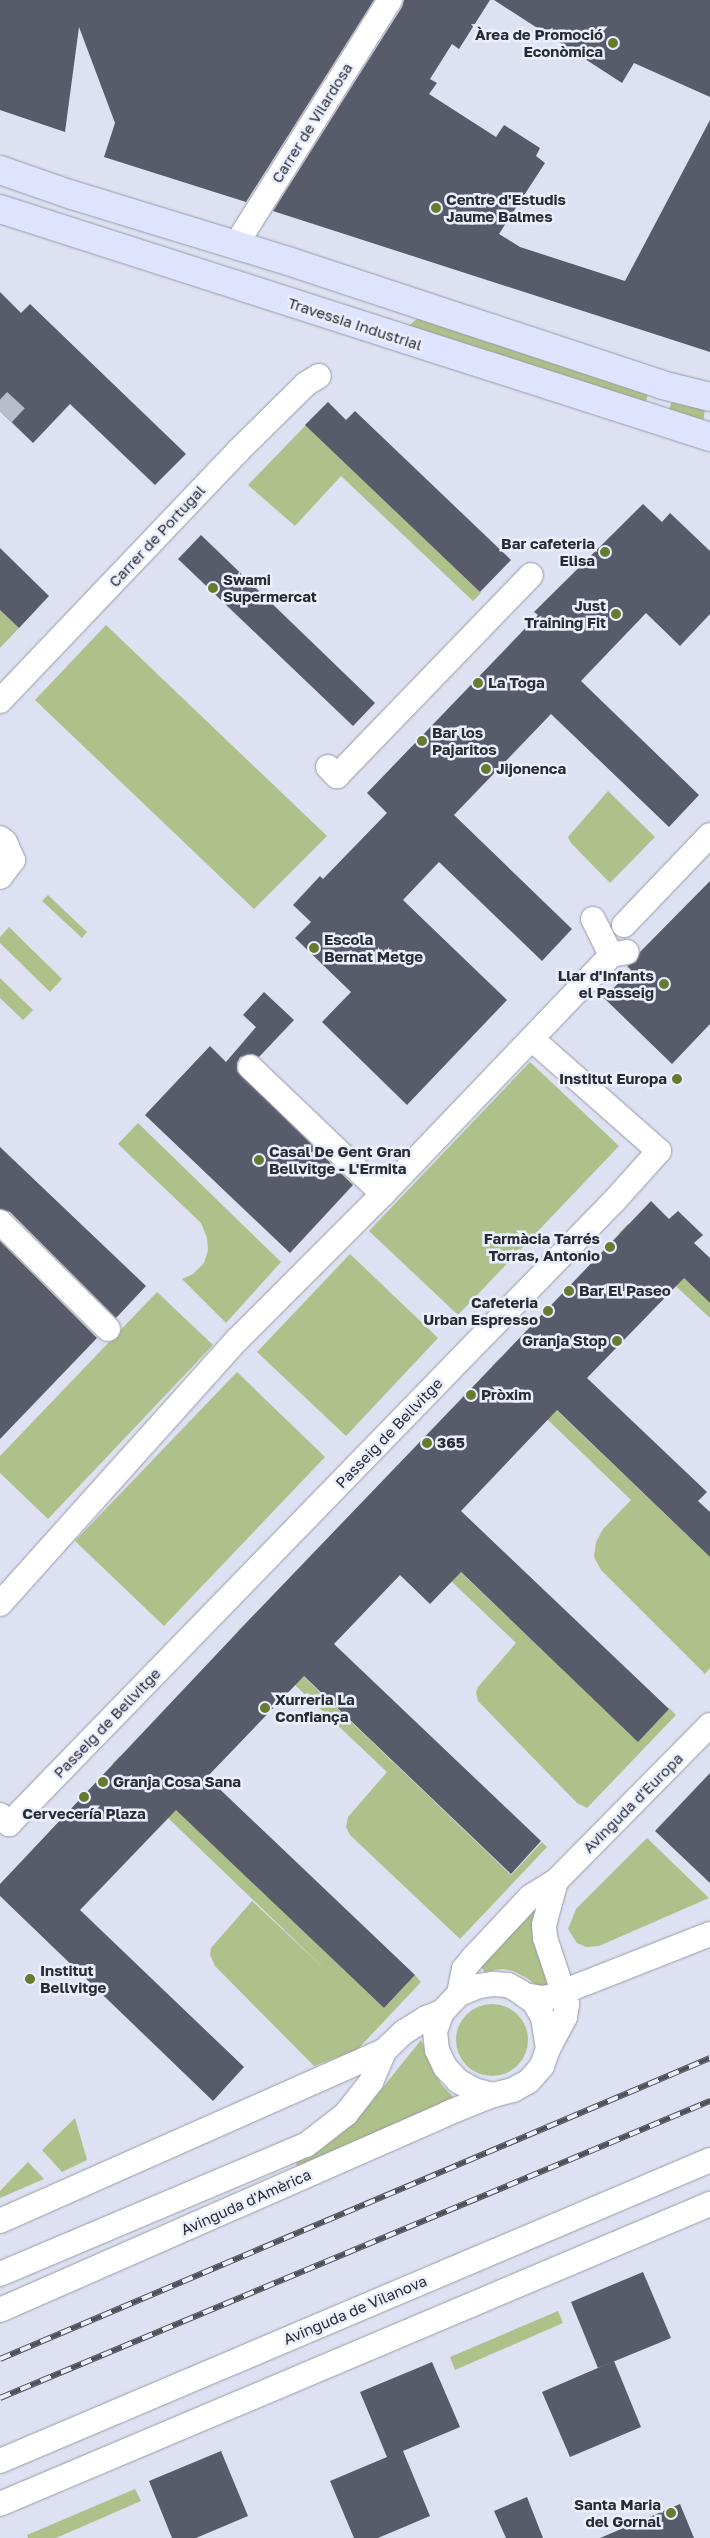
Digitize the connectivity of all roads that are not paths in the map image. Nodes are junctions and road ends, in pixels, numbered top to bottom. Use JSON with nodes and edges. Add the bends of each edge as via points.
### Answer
{"nodes":[{"id":1,"x":390,"y":0,"type":"edge"},
{"id":2,"x":0,"y":170,"type":"edge"},
{"id":3,"x":0,"y":192,"type":"edge"},
{"id":4,"x":69,"y":194,"type":"junction"},
{"id":5,"x":0,"y":209,"type":"edge"},
{"id":6,"x":235,"y":246,"type":"junction"},
{"id":7,"x":319,"y":376,"type":"dead end"},
{"id":8,"x":710,"y":397,"type":"edge"},
{"id":9,"x":710,"y":437,"type":"edge"},
{"id":10,"x":531,"y":575,"type":"dead end"},
{"id":11,"x":0,"y":701,"type":"edge"},
{"id":12,"x":331,"y":776,"type":"dead end"},
{"id":13,"x":710,"y":835,"type":"edge"},
{"id":14,"x":0,"y":838,"type":"edge"},
{"id":15,"x":0,"y":877,"type":"edge"},
{"id":16,"x":593,"y":919,"type":"dead end"},
{"id":17,"x":624,"y":925,"type":"dead end"},
{"id":18,"x":532,"y":1040,"type":"junction"},
{"id":19,"x":250,"y":1068,"type":"dead end"},
{"id":20,"x":383,"y":1194,"type":"junction"},
{"id":21,"x":0,"y":1222,"type":"edge"},
{"id":22,"x":108,"y":1329,"type":"dead end"},
{"id":23,"x":0,"y":1604,"type":"edge"},
{"id":24,"x":710,"y":1725,"type":"edge"},
{"id":25,"x":0,"y":1816,"type":"edge"},
{"id":26,"x":556,"y":1881,"type":"junction"},
{"id":27,"x":710,"y":1934,"type":"edge"},
{"id":28,"x":548,"y":1950,"type":"junction"},
{"id":29,"x":636,"y":1963,"type":"junction"},
{"id":30,"x":564,"y":1992,"type":"junction"},
{"id":31,"x":459,"y":1994,"type":"junction"},
{"id":32,"x":525,"y":1995,"type":"junction"},
{"id":33,"x":442,"y":2012,"type":"junction"},
{"id":34,"x":565,"y":2017,"type":"junction"},
{"id":35,"x":548,"y":2049,"type":"junction"},
{"id":36,"x":384,"y":2051,"type":"junction"},
{"id":37,"x":493,"y":2095,"type":"junction"},
{"id":38,"x":710,"y":2160,"type":"edge"},
{"id":39,"x":710,"y":2204,"type":"edge"},
{"id":40,"x":0,"y":2221,"type":"edge"},
{"id":41,"x":0,"y":2274,"type":"edge"},
{"id":42,"x":0,"y":2310,"type":"edge"},
{"id":43,"x":0,"y":2461,"type":"edge"},
{"id":44,"x":0,"y":2504,"type":"edge"}],
"edges":[{"from":1,"to":6,"type":"street","name":"Carrer de Vilardosa"},
{"from":2,"to":4,"type":"street"},
{"from":3,"to":4,"type":"street","via":[[64,212]]},
{"from":4,"to":6,"type":"street"},
{"from":5,"to":9,"type":"street","name":"Travessia Industrial"},
{"from":6,"to":8,"type":"street"},
{"from":7,"to":11,"type":"street","name":"Carrer de Portugal","via":[[306,384],[237,452]]},
{"from":10,"to":12,"type":"street"},
{"from":13,"to":17,"type":"street"},
{"from":14,"to":15,"type":"street","via":[[12,860]]},
{"from":16,"to":18,"type":"street","via":[[619,953]]},
{"from":18,"to":20,"type":"street"},
{"from":18,"to":25,"type":"street","name":"Passeig de Bellvitge","via":[[659,1152],[9,1824]]},
{"from":19,"to":20,"type":"street"},
{"from":20,"to":23,"type":"street","via":[[237,1340]]},
{"from":21,"to":22,"type":"street"},
{"from":24,"to":26,"type":"street","name":"Avinguda d'Europa"},
{"from":26,"to":28,"type":"street","name":"Avinguda d'Europa","via":[[544,1925]]},
{"from":26,"to":31,"type":"street","name":"Avinguda d'Europa","via":[[530,1897],[473,1958],[464,1969]]},
{"from":27,"to":29,"type":"street","name":"Avinguda d'Amèrica"},
{"from":28,"to":29,"type":"street","name":"Avinguda d'Amèrica","via":[[582,1970]]},
{"from":28,"to":30,"type":"street","name":"Avinguda d'Europa"},
{"from":29,"to":30,"type":"street","name":"Avinguda d'Amèrica"},
{"from":29,"to":34,"type":"street","name":"Avinguda d'Amèrica","via":[[584,1996]]},
{"from":30,"to":32,"type":"street","name":"Avinguda d'Amèrica","via":[[542,1998]]},
{"from":30,"to":34,"type":"street","name":"Avinguda d'Europa","via":[[567,2004]]},
{"from":31,"to":32,"type":"street","name":"Avinguda d'Amèrica","via":[[493,1984],[508,1985]]},
{"from":31,"to":33,"type":"street","name":"Avinguda d'Amèrica"},
{"from":32,"to":35,"type":"street","name":"Avinguda d'Amèrica","via":[[534,2002],[543,2017]]},
{"from":33,"to":36,"type":"street","name":"Avinguda d'Amèrica","via":[[404,2032]]},
{"from":33,"to":37,"type":"street","name":"Avinguda d'Amèrica","via":[[435,2031],[437,2050],[445,2067],[458,2081]]},
{"from":34,"to":35,"type":"street"},
{"from":35,"to":37,"type":"street","name":"Avinguda d'Amèrica","via":[[542,2066],[529,2081]]},
{"from":36,"to":40,"type":"street","name":"Avinguda d'Amèrica"},
{"from":36,"to":41,"type":"street","name":"Avinguda d'Amèrica","via":[[371,2082],[346,2114],[306,2145]]},
{"from":37,"to":42,"type":"street","name":"Avinguda d'Amèrica"},
{"from":38,"to":43,"type":"street","name":"Avinguda de Vilanova"},
{"from":39,"to":44,"type":"street"}]}
